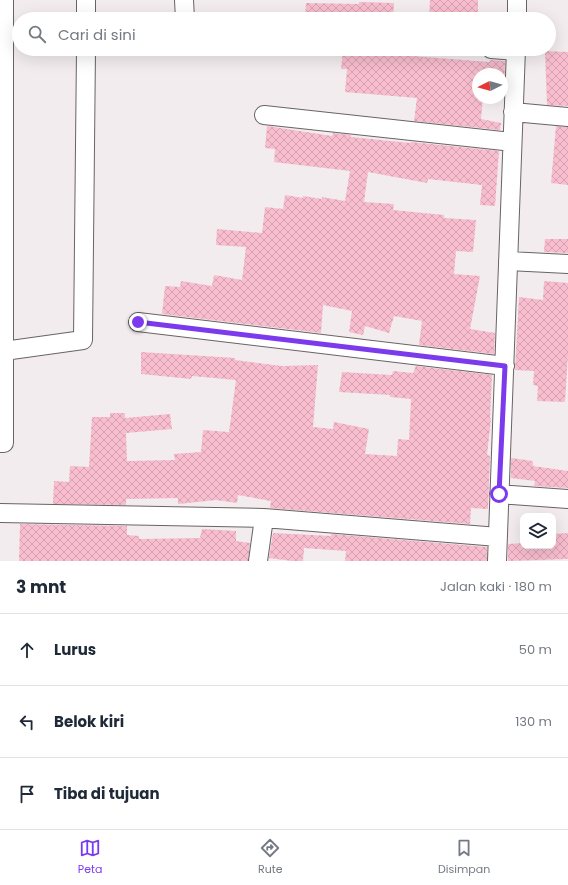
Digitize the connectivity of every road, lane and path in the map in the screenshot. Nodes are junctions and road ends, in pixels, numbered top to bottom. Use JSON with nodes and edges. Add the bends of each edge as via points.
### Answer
{"nodes":[{"id":1,"x":4,"y":0,"type":"edge"},
{"id":2,"x":86,"y":0,"type":"edge"},
{"id":3,"x":184,"y":0,"type":"edge"},
{"id":4,"x":517,"y":0,"type":"edge"},
{"id":5,"x":86,"y":12,"type":"edge"},
{"id":6,"x":184,"y":12,"type":"edge"},
{"id":7,"x":516,"y":12,"type":"edge"},
{"id":8,"x":86,"y":56,"type":"edge"},
{"id":9,"x":516,"y":56,"type":"edge"},
{"id":10,"x":513,"y":112,"type":"junction"},
{"id":11,"x":264,"y":115,"type":"dead end"},
{"id":12,"x":568,"y":117,"type":"edge"},
{"id":13,"x":512,"y":142,"type":"junction"},
{"id":14,"x":508,"y":261,"type":"junction"},
{"id":15,"x":568,"y":264,"type":"edge"},
{"id":16,"x":138,"y":322,"type":"dead end"},
{"id":17,"x":4,"y":351,"type":"junction"},
{"id":18,"x":505,"y":366,"type":"junction"},
{"id":19,"x":0,"y":443,"type":"edge"},
{"id":20,"x":499,"y":494,"type":"junction"},
{"id":21,"x":568,"y":499,"type":"edge"},
{"id":22,"x":0,"y":513,"type":"edge"},
{"id":23,"x":264,"y":518,"type":"junction"},
{"id":24,"x":498,"y":537,"type":"junction"},
{"id":25,"x":258,"y":561,"type":"edge"},
{"id":26,"x":497,"y":561,"type":"edge"}],
"edges":[{"from":1,"to":17,"type":"street"},
{"from":2,"to":5,"type":"street"},
{"from":3,"to":6,"type":"street"},
{"from":4,"to":7,"type":"street"},
{"from":8,"to":17,"type":"street","via":[[83,340]]},
{"from":9,"to":10,"type":"street"},
{"from":10,"to":12,"type":"street"},
{"from":10,"to":13,"type":"street"},
{"from":11,"to":13,"type":"street"},
{"from":13,"to":14,"type":"street"},
{"from":14,"to":15,"type":"street"},
{"from":14,"to":18,"type":"street"},
{"from":16,"to":18,"type":"street"},
{"from":17,"to":19,"type":"street","via":[[4,443]]},
{"from":18,"to":20,"type":"street"},
{"from":20,"to":21,"type":"street"},
{"from":20,"to":24,"type":"street"},
{"from":22,"to":23,"type":"street"},
{"from":23,"to":24,"type":"street"},
{"from":23,"to":25,"type":"street"},
{"from":24,"to":26,"type":"street"}]}
